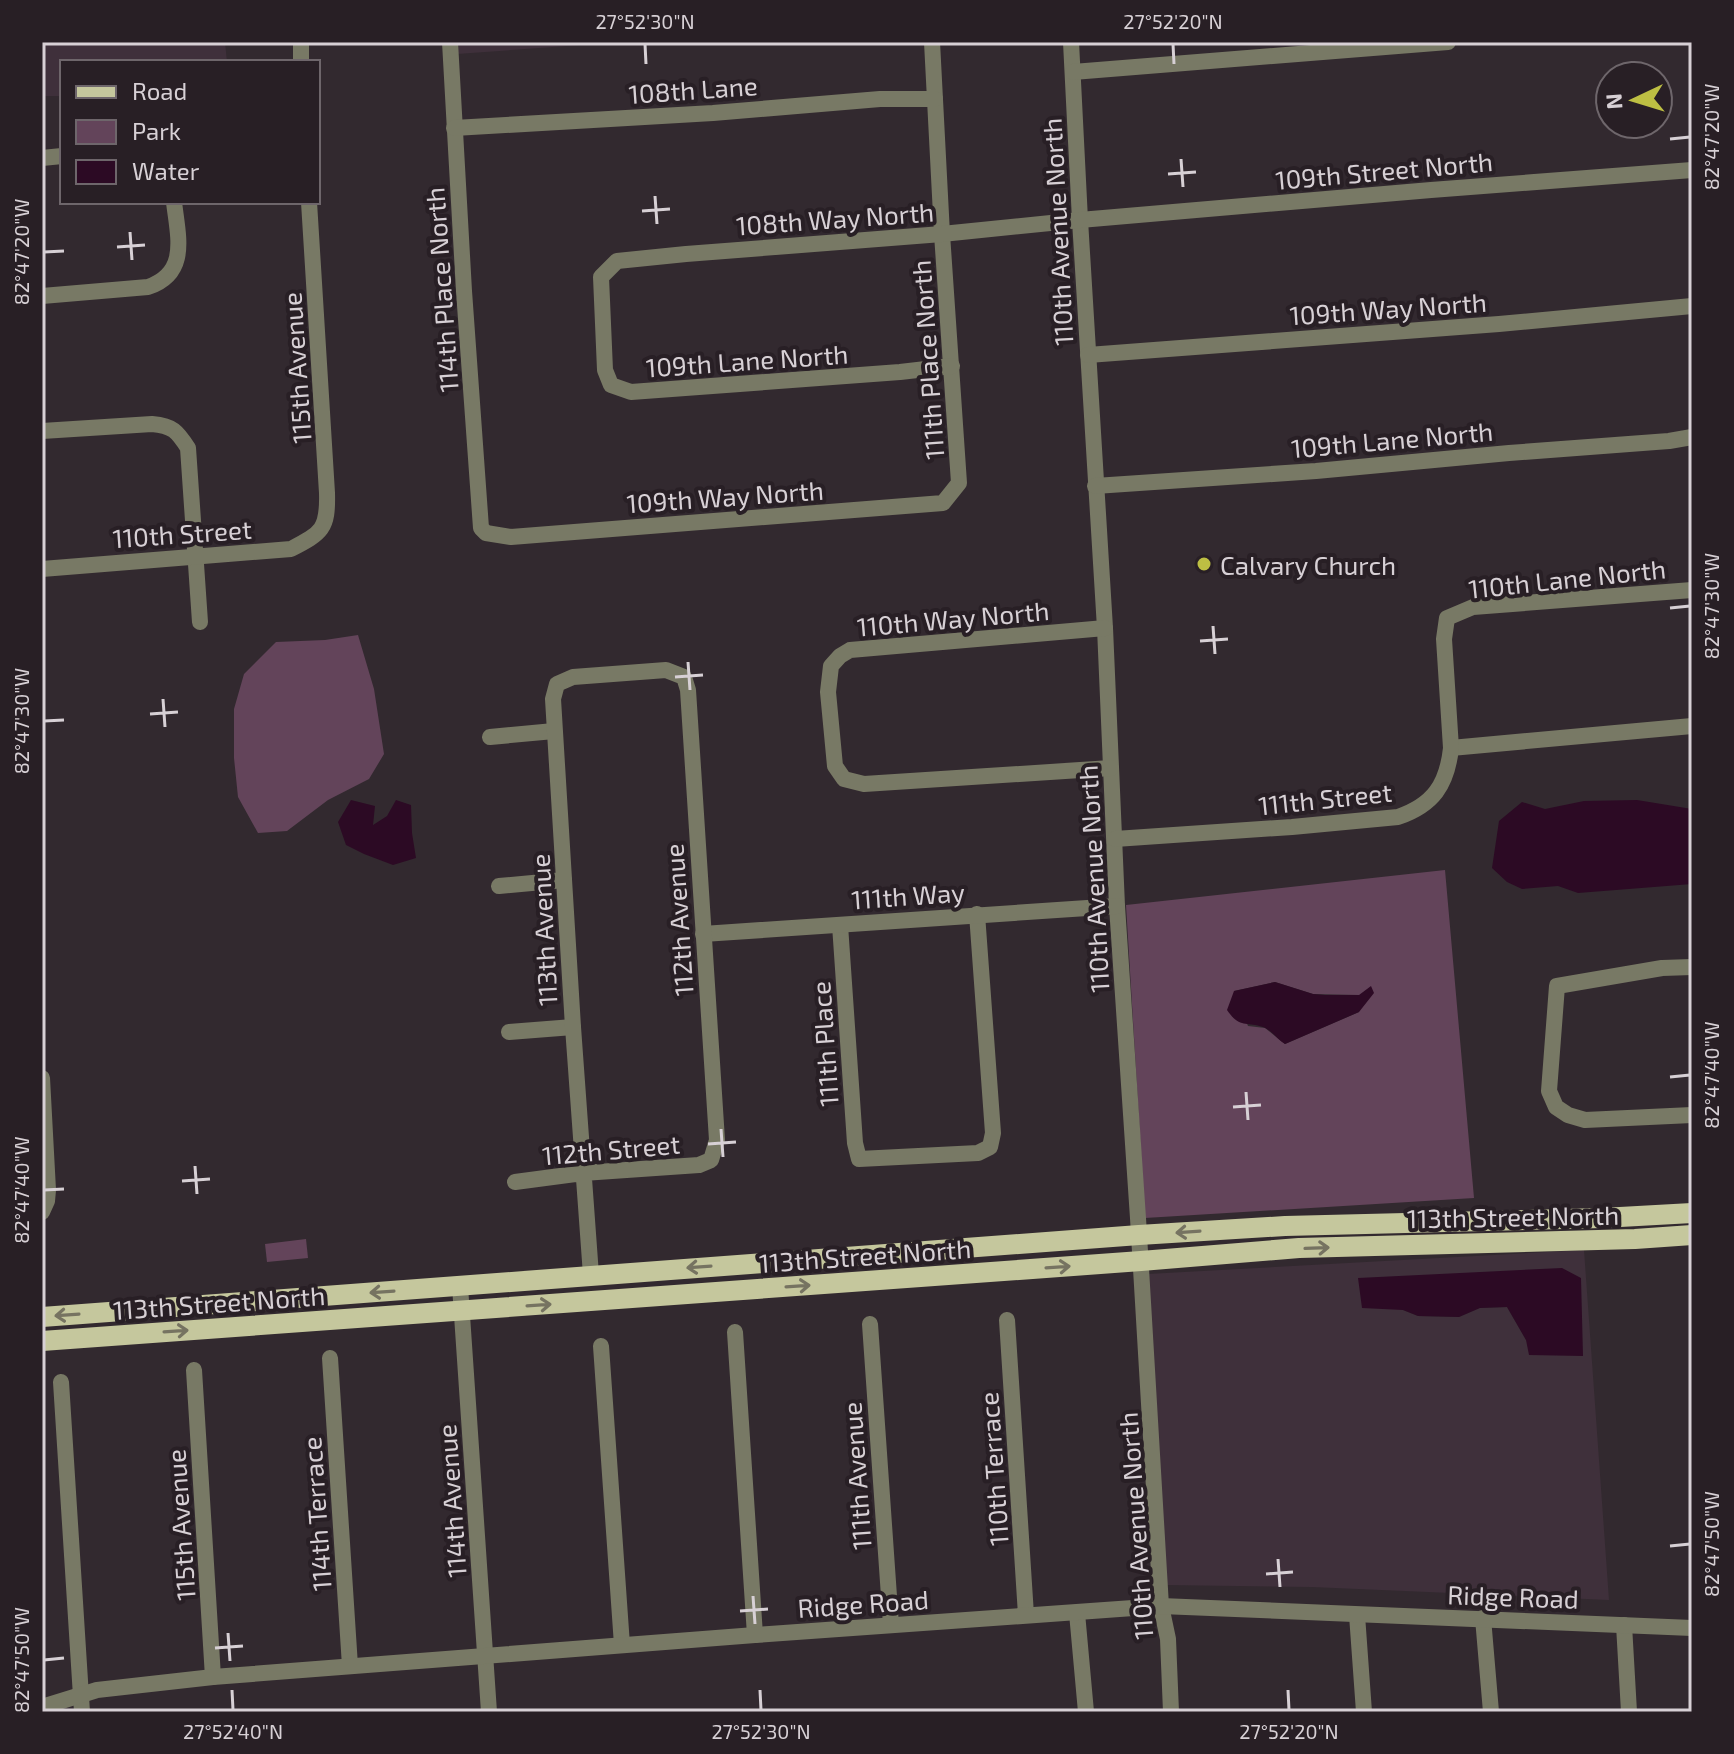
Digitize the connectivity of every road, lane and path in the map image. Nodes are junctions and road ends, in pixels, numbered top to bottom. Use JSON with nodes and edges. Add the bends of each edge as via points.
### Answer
{"nodes":[{"id":1,"x":450,"y":42,"type":"edge"},
{"id":2,"x":932,"y":42,"type":"edge"},
{"id":3,"x":1071,"y":42,"type":"edge"},
{"id":4,"x":1448,"y":42,"type":"edge"},
{"id":5,"x":1073,"y":72,"type":"junction"},
{"id":6,"x":935,"y":99,"type":"junction"},
{"id":7,"x":454,"y":128,"type":"junction"},
{"id":8,"x":1692,"y":170,"type":"edge"},
{"id":9,"x":174,"y":204,"type":"edge"},
{"id":10,"x":309,"y":204,"type":"edge"},
{"id":11,"x":1080,"y":220,"type":"junction"},
{"id":12,"x":942,"y":234,"type":"junction"},
{"id":13,"x":42,"y":296,"type":"edge"},
{"id":14,"x":1692,"y":306,"type":"edge"},
{"id":15,"x":1088,"y":355,"type":"junction"},
{"id":16,"x":952,"y":366,"type":"junction"},
{"id":17,"x":605,"y":370,"type":"joint"},
{"id":18,"x":42,"y":431,"type":"edge"},
{"id":19,"x":1692,"y":437,"type":"edge"},
{"id":20,"x":959,"y":483,"type":"joint"},
{"id":21,"x":1095,"y":486,"type":"junction"},
{"id":22,"x":320,"y":530,"type":"joint"},
{"id":23,"x":486,"y":533,"type":"joint"},
{"id":24,"x":197,"y":556,"type":"junction"},
{"id":25,"x":42,"y":569,"type":"edge"},
{"id":26,"x":1692,"y":590,"type":"edge"},
{"id":27,"x":1447,"y":618,"type":"joint"},
{"id":28,"x":200,"y":622,"type":"dead end"},
{"id":29,"x":1105,"y":628,"type":"junction"},
{"id":30,"x":557,"y":684,"type":"joint"},
{"id":31,"x":1692,"y":726,"type":"edge"},
{"id":32,"x":554,"y":731,"type":"junction"},
{"id":33,"x":490,"y":737,"type":"dead end"},
{"id":34,"x":1451,"y":748,"type":"junction"},
{"id":35,"x":1111,"y":768,"type":"junction"},
{"id":36,"x":1115,"y":839,"type":"junction"},
{"id":37,"x":564,"y":880,"type":"junction"},
{"id":38,"x":499,"y":886,"type":"dead end"},
{"id":39,"x":1117,"y":906,"type":"junction"},
{"id":40,"x":977,"y":914,"type":"junction"},
{"id":41,"x":840,"y":925,"type":"junction"},
{"id":42,"x":703,"y":934,"type":"junction"},
{"id":43,"x":1692,"y":967,"type":"edge"},
{"id":44,"x":573,"y":1027,"type":"junction"},
{"id":45,"x":509,"y":1032,"type":"dead end"},
{"id":46,"x":42,"y":1078,"type":"edge"},
{"id":47,"x":1692,"y":1115,"type":"edge"},
{"id":48,"x":711,"y":1160,"type":"joint"},
{"id":49,"x":583,"y":1173,"type":"junction"},
{"id":50,"x":515,"y":1182,"type":"dead end"},
{"id":51,"x":42,"y":1212,"type":"edge"},
{"id":52,"x":1692,"y":1213,"type":"edge"},
{"id":53,"x":1139,"y":1235,"type":"junction"},
{"id":54,"x":1692,"y":1235,"type":"edge"},
{"id":55,"x":1141,"y":1261,"type":"junction"},
{"id":56,"x":591,"y":1275,"type":"junction"},
{"id":57,"x":460,"y":1286,"type":"junction"},
{"id":58,"x":461,"y":1310,"type":"junction"},
{"id":59,"x":42,"y":1317,"type":"edge"},
{"id":60,"x":1007,"y":1320,"type":"dead end"},
{"id":61,"x":870,"y":1324,"type":"dead end"},
{"id":62,"x":735,"y":1332,"type":"dead end"},
{"id":63,"x":42,"y":1341,"type":"edge"},
{"id":64,"x":601,"y":1346,"type":"dead end"},
{"id":65,"x":330,"y":1358,"type":"dead end"},
{"id":66,"x":194,"y":1370,"type":"dead end"},
{"id":67,"x":61,"y":1382,"type":"dead end"},
{"id":68,"x":1161,"y":1606,"type":"junction"},
{"id":69,"x":1077,"y":1613,"type":"junction"},
{"id":70,"x":1026,"y":1615,"type":"junction"},
{"id":71,"x":1357,"y":1615,"type":"junction"},
{"id":72,"x":1483,"y":1618,"type":"junction"},
{"id":73,"x":891,"y":1625,"type":"junction"},
{"id":74,"x":1624,"y":1625,"type":"junction"},
{"id":75,"x":1692,"y":1628,"type":"edge"},
{"id":76,"x":755,"y":1635,"type":"junction"},
{"id":77,"x":622,"y":1645,"type":"junction"},
{"id":78,"x":486,"y":1656,"type":"junction"},
{"id":79,"x":350,"y":1666,"type":"junction"},
{"id":80,"x":213,"y":1677,"type":"junction"},
{"id":81,"x":80,"y":1694,"type":"junction"},
{"id":82,"x":42,"y":1707,"type":"edge"},
{"id":83,"x":82,"y":1712,"type":"edge"},
{"id":84,"x":489,"y":1712,"type":"edge"},
{"id":85,"x":1086,"y":1712,"type":"edge"},
{"id":86,"x":1171,"y":1712,"type":"edge"},
{"id":87,"x":1364,"y":1712,"type":"edge"},
{"id":88,"x":1491,"y":1712,"type":"edge"},
{"id":89,"x":1629,"y":1712,"type":"edge"}],
"edges":[{"from":1,"to":7,"type":"street","name":"114th Place North"},
{"from":2,"to":6,"type":"street","name":"111th Place North"},
{"from":3,"to":5,"type":"street","name":"110th Avenue North"},
{"from":4,"to":5,"type":"street"},
{"from":5,"to":11,"type":"street","name":"110th Avenue North"},
{"from":6,"to":7,"type":"street","name":"108th Lane"},
{"from":6,"to":12,"type":"street","name":"111th Place North"},
{"from":7,"to":23,"type":"street","name":"114th Place North","via":[[481,528]]},
{"from":8,"to":11,"type":"street","name":"109th Street North"},
{"from":9,"to":13,"type":"street","via":[[176,263],[161,282]]},
{"from":10,"to":22,"type":"street","name":"115th Avenue","via":[[327,493],[327,517]]},
{"from":11,"to":12,"type":"street","name":"108th Way North"},
{"from":11,"to":15,"type":"street","name":"110th Avenue North"},
{"from":12,"to":16,"type":"street","name":"111th Place North"},
{"from":12,"to":17,"type":"street","name":"108th Way North","via":[[617,261],[601,277]]},
{"from":14,"to":15,"type":"street","name":"109th Way North"},
{"from":15,"to":21,"type":"street","name":"110th Avenue North"},
{"from":16,"to":17,"type":"street","name":"109th Lane North","via":[[631,392],[611,385]]},
{"from":16,"to":20,"type":"street","name":"111th Place North"},
{"from":18,"to":24,"type":"street","via":[[152,424],[167,425],[180,435],[188,448]]},
{"from":19,"to":21,"type":"street","name":"109th Lane North"},
{"from":20,"to":23,"type":"street","name":"109th Way North","via":[[943,503],[511,537]]},
{"from":21,"to":29,"type":"street","name":"110th Avenue North"},
{"from":22,"to":24,"type":"street","name":"110th Street","via":[[291,549]]},
{"from":24,"to":25,"type":"street","name":"110th Street"},
{"from":24,"to":28,"type":"street"},
{"from":26,"to":27,"type":"street","name":"110th Lane North","via":[[1473,607]]},
{"from":27,"to":34,"type":"street","name":"111th Street"},
{"from":29,"to":35,"type":"street","name":"110th Avenue North"},
{"from":29,"to":35,"type":"street","name":"110th Way North","via":[[850,650],[831,666],[828,692],[835,766],[844,779],[864,784]]},
{"from":30,"to":32,"type":"street","name":"113th Avenue"},
{"from":30,"to":42,"type":"street","name":"112th Avenue","via":[[573,677],[666,670],[684,677]]},
{"from":31,"to":34,"type":"street"},
{"from":32,"to":33,"type":"street"},
{"from":32,"to":37,"type":"street","name":"113th Avenue"},
{"from":34,"to":36,"type":"street","name":"111th Street","via":[[1445,778],[1434,795],[1398,817]]},
{"from":35,"to":36,"type":"street","name":"110th Avenue North"},
{"from":36,"to":39,"type":"street","name":"110th Avenue North"},
{"from":37,"to":38,"type":"street"},
{"from":37,"to":44,"type":"street","name":"113th Avenue"},
{"from":39,"to":40,"type":"street","name":"111th Way"},
{"from":39,"to":53,"type":"street","name":"110th Avenue North"},
{"from":40,"to":41,"type":"street","name":"111th Way"},
{"from":40,"to":41,"type":"street","name":"111th Place","via":[[993,1133],[990,1147],[978,1153],[859,1159]]},
{"from":41,"to":42,"type":"street","name":"111th Way"},
{"from":42,"to":48,"type":"street","name":"112th Avenue","via":[[717,1140]]},
{"from":43,"to":47,"type":"street","via":[[1557,986],[1549,1091],[1556,1107],[1585,1120]]},
{"from":44,"to":45,"type":"street"},
{"from":44,"to":49,"type":"street","name":"113th Avenue"},
{"from":46,"to":51,"type":"street","via":[[48,1190]]},
{"from":48,"to":49,"type":"street","name":"112th Street"},
{"from":49,"to":50,"type":"street","name":"112th Street"},
{"from":49,"to":56,"type":"street","name":"113th Avenue"},
{"from":52,"to":53,"type":"main road","name":"113th Street North","one_way":true},
{"from":53,"to":55,"type":"street","name":"110th Avenue North"},
{"from":53,"to":56,"type":"main road","name":"113th Street North","one_way":true},
{"from":55,"to":54,"type":"main road","name":"113th Street North","one_way":true,"via":[[1299,1248]]},
{"from":58,"to":55,"type":"main road","name":"113th Street North","one_way":true},
{"from":55,"to":68,"type":"street","name":"110th Avenue North"},
{"from":56,"to":57,"type":"main road","name":"113th Street North"},
{"from":57,"to":58,"type":"street","name":"114th Avenue"},
{"from":57,"to":59,"type":"main road","name":"113th Street North","one_way":true},
{"from":63,"to":58,"type":"main road","name":"113th Street North","one_way":true},
{"from":58,"to":78,"type":"street","name":"114th Avenue"},
{"from":60,"to":70,"type":"street","name":"110th Terrace"},
{"from":61,"to":73,"type":"street","name":"111th Avenue"},
{"from":62,"to":76,"type":"street"},
{"from":64,"to":77,"type":"street"},
{"from":65,"to":79,"type":"street","name":"114th Terrace"},
{"from":66,"to":80,"type":"street","name":"115th Avenue"},
{"from":67,"to":81,"type":"street"},
{"from":68,"to":69,"type":"street","name":"Ridge Road"},
{"from":68,"to":71,"type":"street","name":"Ridge Road"},
{"from":68,"to":86,"type":"street","name":"110th Avenue North"},
{"from":69,"to":70,"type":"street","name":"Ridge Road"},
{"from":69,"to":85,"type":"street"},
{"from":70,"to":73,"type":"street","name":"Ridge Road"},
{"from":71,"to":72,"type":"street","name":"Ridge Road"},
{"from":71,"to":87,"type":"street"},
{"from":72,"to":74,"type":"street","name":"Ridge Road"},
{"from":72,"to":88,"type":"street"},
{"from":73,"to":76,"type":"street","name":"Ridge Road"},
{"from":74,"to":75,"type":"street","name":"Ridge Road"},
{"from":74,"to":89,"type":"street"},
{"from":76,"to":77,"type":"street","name":"Ridge Road"},
{"from":77,"to":78,"type":"street","name":"Ridge Road"},
{"from":78,"to":79,"type":"street","name":"Ridge Road"},
{"from":78,"to":84,"type":"street","name":"114th Avenue"},
{"from":79,"to":80,"type":"street","name":"Ridge Road"},
{"from":80,"to":81,"type":"street","name":"Ridge Road"},
{"from":81,"to":82,"type":"street","name":"Ridge Road"},
{"from":81,"to":83,"type":"street"}]}
